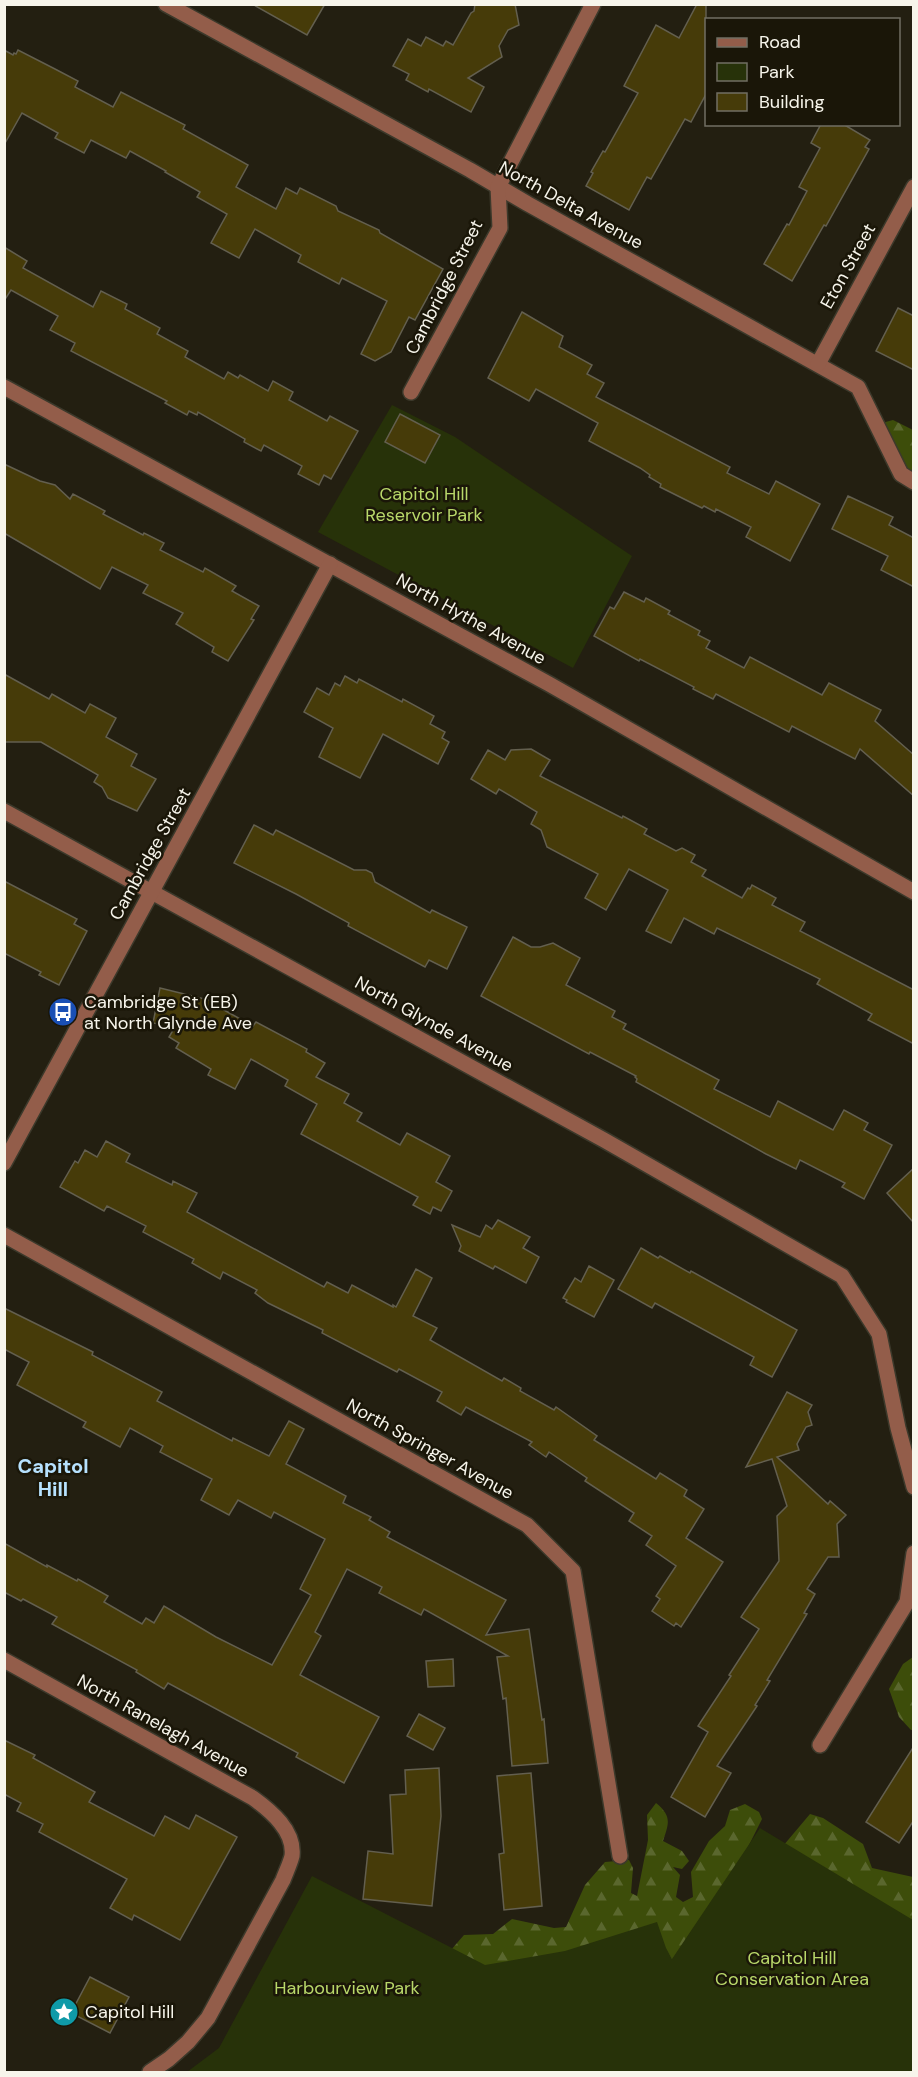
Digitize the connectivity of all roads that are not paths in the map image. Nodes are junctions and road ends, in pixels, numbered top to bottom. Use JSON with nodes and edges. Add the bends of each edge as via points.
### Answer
{"nodes":[{"id":1,"x":592,"y":4,"type":"edge"},
{"id":2,"x":168,"y":5,"type":"edge"},
{"id":3,"x":498,"y":187,"type":"junction"},
{"id":4,"x":914,"y":187,"type":"edge"},
{"id":5,"x":818,"y":364,"type":"junction"},
{"id":6,"x":4,"y":387,"type":"edge"},
{"id":7,"x":411,"y":392,"type":"dead end"},
{"id":8,"x":914,"y":482,"type":"edge"},
{"id":9,"x":330,"y":564,"type":"junction"},
{"id":10,"x":4,"y":811,"type":"edge"},
{"id":11,"x":152,"y":892,"type":"junction"},
{"id":12,"x":914,"y":892,"type":"edge"},
{"id":13,"x":4,"y":1163,"type":"edge"},
{"id":14,"x":4,"y":1234,"type":"edge"},
{"id":15,"x":914,"y":1487,"type":"edge"},
{"id":16,"x":914,"y":1552,"type":"edge"},
{"id":17,"x":4,"y":1660,"type":"edge"},
{"id":18,"x":820,"y":1744,"type":"dead end"},
{"id":19,"x":620,"y":1856,"type":"dead end"},
{"id":20,"x":150,"y":2073,"type":"edge"}],
"edges":[{"from":1,"to":3,"type":"street","name":"Cambridge Street"},
{"from":2,"to":3,"type":"street","name":"North Delta Avenue"},
{"from":3,"to":5,"type":"street","name":"North Delta Avenue"},
{"from":3,"to":7,"type":"street","name":"Cambridge Street","via":[[500,228]]},
{"from":4,"to":5,"type":"street","name":"Eton Street"},
{"from":5,"to":8,"type":"street","name":"North Delta Avenue","via":[[858,387],[901,474]]},
{"from":6,"to":9,"type":"street","name":"North Hythe Avenue"},
{"from":9,"to":11,"type":"street","name":"Cambridge Street"},
{"from":9,"to":12,"type":"street","name":"North Hythe Avenue"},
{"from":10,"to":11,"type":"street","name":"North Glynde Avenue"},
{"from":11,"to":13,"type":"street","name":"Cambridge Street"},
{"from":11,"to":15,"type":"street","name":"North Glynde Avenue","via":[[604,1140],[842,1276],[879,1334]]},
{"from":14,"to":19,"type":"street","name":"North Springer Avenue","via":[[527,1525],[573,1571]]},
{"from":16,"to":18,"type":"street","via":[[907,1602]]},
{"from":17,"to":20,"type":"street","name":"North Ranelagh Avenue","via":[[253,1798],[274,1814],[290,1839],[292,1856],[283,1880],[208,2018],[170,2060]]}]}
